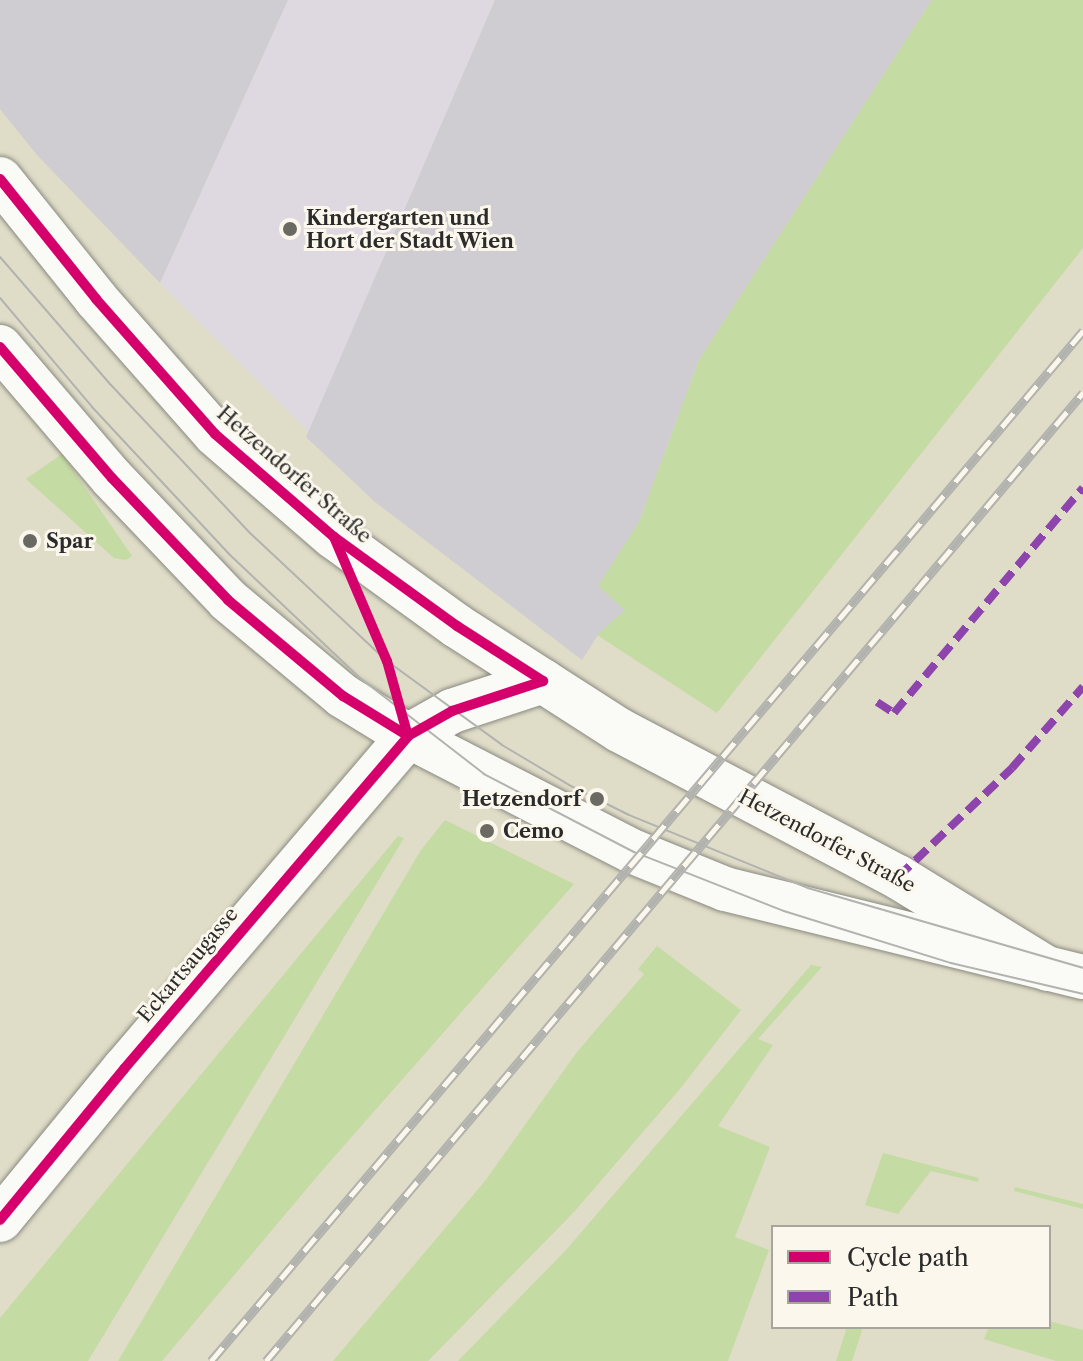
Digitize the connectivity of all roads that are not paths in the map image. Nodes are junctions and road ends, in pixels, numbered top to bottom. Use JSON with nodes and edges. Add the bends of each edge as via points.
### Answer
{"nodes":[{"id":1,"x":0,"y":179,"type":"edge"},
{"id":2,"x":0,"y":347,"type":"edge"},
{"id":3,"x":543,"y":681,"type":"junction"},
{"id":4,"x":408,"y":736,"type":"junction"},
{"id":5,"x":1066,"y":973,"type":"edge"},
{"id":6,"x":0,"y":1220,"type":"edge"}],
"edges":[{"from":1,"to":3,"type":"main road","name":"Hetzendorfer Straße","via":[[215,434],[334,537]]},
{"from":2,"to":4,"type":"main road","name":"Hetzendorfer Straße","via":[[112,478],[228,600],[343,696]]},
{"from":3,"to":4,"type":"main road","name":"Eckartsaugasse","via":[[452,711]]},
{"from":3,"to":5,"type":"main road","name":"Hetzendorfer Straße","via":[[619,730],[898,877]]},
{"from":4,"to":5,"type":"main road","name":"Hetzendorfer Straße","via":[[634,852],[725,889]]},
{"from":4,"to":6,"type":"main road","name":"Eckartsaugasse"}]}
